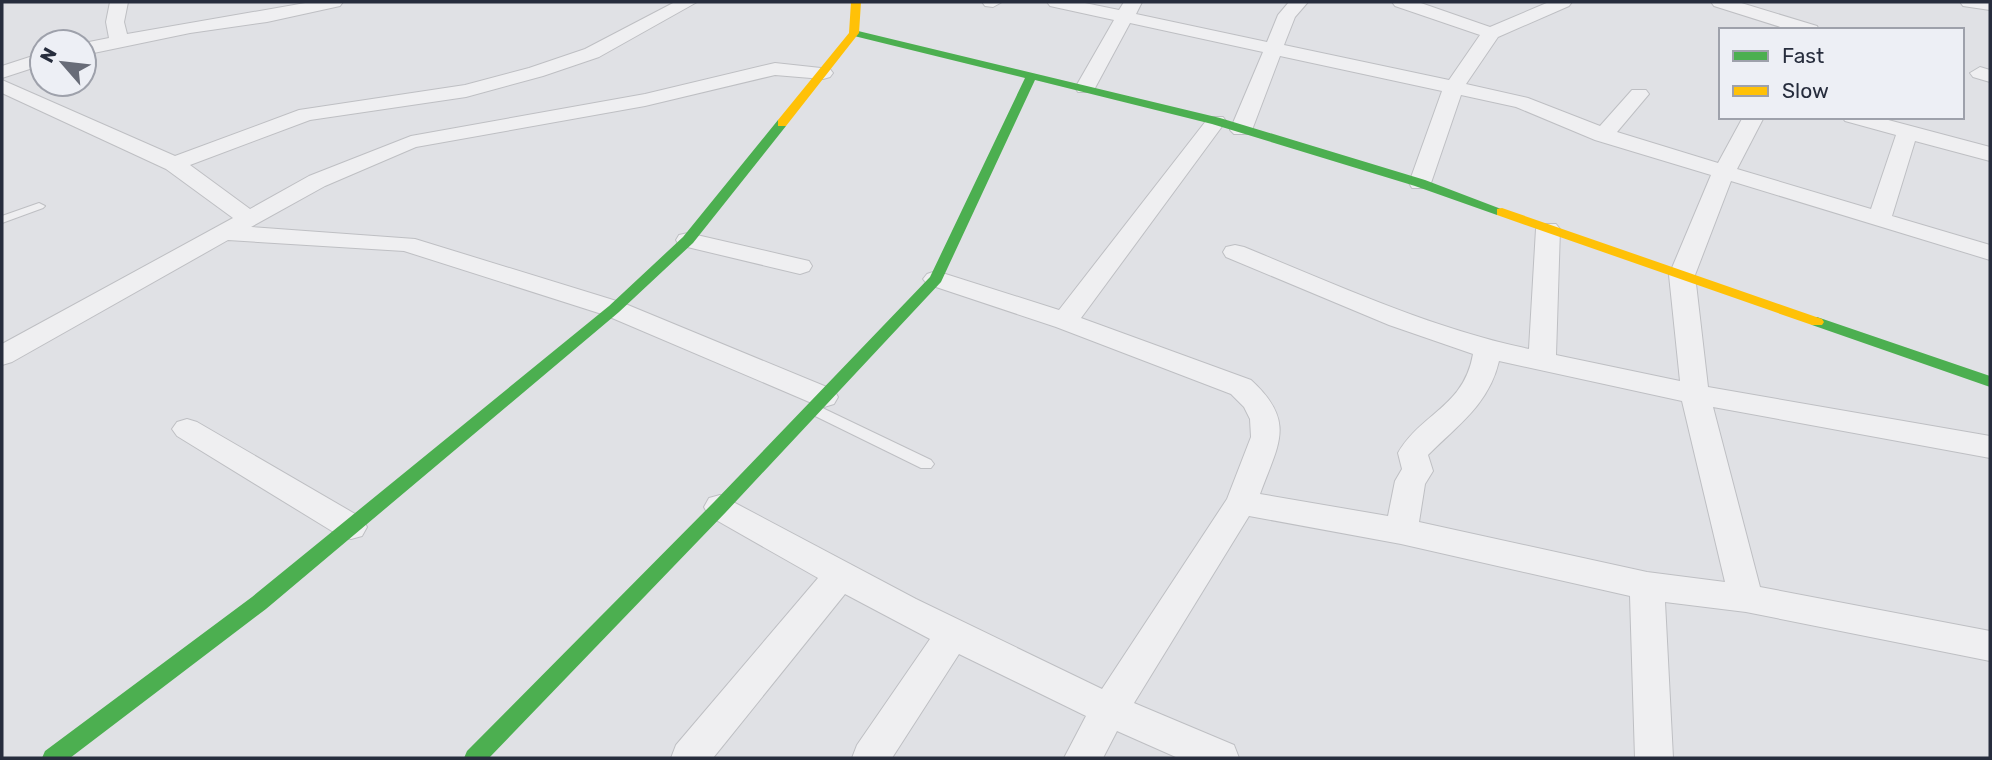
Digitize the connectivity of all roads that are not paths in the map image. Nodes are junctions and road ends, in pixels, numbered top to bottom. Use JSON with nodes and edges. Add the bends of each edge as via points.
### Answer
{"nodes":[{"id":1,"x":120,"y":2,"type":"edge"},
{"id":2,"x":334,"y":2,"type":"edge"},
{"id":3,"x":688,"y":2,"type":"edge"},
{"id":4,"x":856,"y":2,"type":"edge"},
{"id":5,"x":1056,"y":2,"type":"edge"},
{"id":6,"x":1299,"y":2,"type":"edge"},
{"id":7,"x":1401,"y":2,"type":"edge"},
{"id":8,"x":1563,"y":2,"type":"edge"},
{"id":9,"x":1720,"y":2,"type":"edge"},
{"id":10,"x":1969,"y":2,"type":"edge"},
{"id":11,"x":1990,"y":5,"type":"edge"},
{"id":12,"x":1129,"y":9,"type":"edge"},
{"id":13,"x":1804,"y":28,"type":"edge"},
{"id":14,"x":854,"y":33,"type":"junction"},
{"id":15,"x":1491,"y":33,"type":"junction"},
{"id":16,"x":119,"y":41,"type":"junction"},
{"id":17,"x":98,"y":46,"type":"edge"},
{"id":18,"x":1274,"y":48,"type":"junction"},
{"id":19,"x":28,"y":64,"type":"edge"},
{"id":20,"x":2,"y":72,"type":"edge"},
{"id":21,"x":823,"y":72,"type":"junction"},
{"id":22,"x":1032,"y":75,"type":"junction"},
{"id":23,"x":2,"y":86,"type":"edge"},
{"id":24,"x":1085,"y":88,"type":"junction"},
{"id":25,"x":1454,"y":88,"type":"junction"},
{"id":26,"x":1639,"y":94,"type":"dead end"},
{"id":27,"x":1753,"y":119,"type":"edge"},
{"id":28,"x":1859,"y":119,"type":"edge"},
{"id":29,"x":1216,"y":121,"type":"junction"},
{"id":30,"x":1241,"y":130,"type":"junction"},
{"id":31,"x":1907,"y":133,"type":"junction"},
{"id":32,"x":1603,"y":135,"type":"junction"},
{"id":33,"x":1990,"y":154,"type":"edge"},
{"id":34,"x":174,"y":164,"type":"junction"},
{"id":35,"x":1723,"y":173,"type":"junction"},
{"id":36,"x":1420,"y":183,"type":"junction"},
{"id":37,"x":39,"y":206,"type":"dead end"},
{"id":38,"x":249,"y":219,"type":"junction"},
{"id":39,"x":1879,"y":219,"type":"junction"},
{"id":40,"x":2,"y":220,"type":"edge"},
{"id":41,"x":1548,"y":229,"type":"junction"},
{"id":42,"x":224,"y":233,"type":"junction"},
{"id":43,"x":688,"y":240,"type":"junction"},
{"id":44,"x":1235,"y":252,"type":"dead end"},
{"id":45,"x":1990,"y":253,"type":"edge"},
{"id":46,"x":800,"y":266,"type":"dead end"},
{"id":47,"x":1682,"y":275,"type":"junction"},
{"id":48,"x":936,"y":278,"type":"junction"},
{"id":49,"x":614,"y":309,"type":"junction"},
{"id":50,"x":1065,"y":321,"type":"junction"},
{"id":51,"x":1487,"y":349,"type":"junction"},
{"id":52,"x":2,"y":356,"type":"edge"},
{"id":53,"x":1542,"y":361,"type":"junction"},
{"id":54,"x":1990,"y":382,"type":"edge"},
{"id":55,"x":1695,"y":394,"type":"junction"},
{"id":56,"x":818,"y":403,"type":"junction"},
{"id":57,"x":187,"y":429,"type":"dead end"},
{"id":58,"x":1990,"y":447,"type":"edge"},
{"id":59,"x":926,"y":464,"type":"dead end"},
{"id":60,"x":1241,"y":503,"type":"junction"},
{"id":61,"x":720,"y":507,"type":"junction"},
{"id":62,"x":351,"y":527,"type":"junction"},
{"id":63,"x":1401,"y":531,"type":"junction"},
{"id":64,"x":839,"y":577,"type":"junction"},
{"id":65,"x":1647,"y":586,"type":"junction"},
{"id":66,"x":1746,"y":598,"type":"junction"},
{"id":67,"x":953,"y":633,"type":"junction"},
{"id":68,"x":1990,"y":646,"type":"edge"},
{"id":69,"x":1108,"y":711,"type":"junction"},
{"id":70,"x":53,"y":758,"type":"edge"},
{"id":71,"x":475,"y":758,"type":"edge"},
{"id":72,"x":690,"y":758,"type":"edge"},
{"id":73,"x":871,"y":758,"type":"edge"},
{"id":74,"x":1083,"y":758,"type":"edge"},
{"id":75,"x":1220,"y":758,"type":"edge"},
{"id":76,"x":1654,"y":758,"type":"edge"}],
"edges":[{"from":1,"to":16,"type":"street"},
{"from":2,"to":16,"type":"street"},
{"from":3,"to":34,"type":"street","via":[[592,53],[536,72],[466,91],[306,114]]},
{"from":4,"to":14,"type":"street"},
{"from":5,"to":12,"type":"street"},
{"from":6,"to":18,"type":"street","via":[[1287,15]]},
{"from":7,"to":15,"type":"street"},
{"from":8,"to":15,"type":"street"},
{"from":9,"to":13,"type":"street"},
{"from":10,"to":11,"type":"street"},
{"from":12,"to":18,"type":"street"},
{"from":12,"to":24,"type":"street"},
{"from":14,"to":21,"type":"street"},
{"from":14,"to":22,"type":"street"},
{"from":15,"to":25,"type":"street"},
{"from":16,"to":17,"type":"street"},
{"from":18,"to":25,"type":"street"},
{"from":18,"to":30,"type":"street"},
{"from":19,"to":20,"type":"street"},
{"from":21,"to":38,"type":"street","via":[[775,69],[645,100],[411,142],[317,181]]},
{"from":21,"to":43,"type":"street"},
{"from":22,"to":24,"type":"street"},
{"from":22,"to":48,"type":"street"},
{"from":23,"to":34,"type":"street"},
{"from":24,"to":29,"type":"street"},
{"from":25,"to":32,"type":"street","via":[[1549,111]]},
{"from":25,"to":36,"type":"street"},
{"from":26,"to":32,"type":"street"},
{"from":27,"to":35,"type":"street"},
{"from":28,"to":31,"type":"street"},
{"from":29,"to":30,"type":"street"},
{"from":29,"to":50,"type":"street"},
{"from":30,"to":36,"type":"street"},
{"from":31,"to":33,"type":"street"},
{"from":31,"to":39,"type":"street"},
{"from":32,"to":35,"type":"street"},
{"from":34,"to":38,"type":"street"},
{"from":35,"to":39,"type":"street"},
{"from":35,"to":47,"type":"street"},
{"from":36,"to":41,"type":"street"},
{"from":37,"to":40,"type":"lane"},
{"from":38,"to":42,"type":"street"},
{"from":39,"to":45,"type":"street"},
{"from":41,"to":47,"type":"street"},
{"from":41,"to":53,"type":"street"},
{"from":42,"to":49,"type":"street","via":[[406,244]]},
{"from":42,"to":52,"type":"street"},
{"from":43,"to":46,"type":"street"},
{"from":43,"to":49,"type":"street"},
{"from":44,"to":51,"type":"street","via":[[1398,319]]},
{"from":47,"to":54,"type":"street"},
{"from":47,"to":55,"type":"street"},
{"from":48,"to":50,"type":"street"},
{"from":48,"to":56,"type":"street"},
{"from":49,"to":56,"type":"street"},
{"from":49,"to":62,"type":"street"},
{"from":50,"to":60,"type":"street","via":[[1241,387],[1256,401],[1265,419],[1266,438]]},
{"from":51,"to":53,"type":"street"},
{"from":51,"to":63,"type":"street","via":[[1480,383],[1413,453],[1418,471],[1410,481]]},
{"from":53,"to":55,"type":"street"},
{"from":55,"to":58,"type":"street"},
{"from":55,"to":66,"type":"street"},
{"from":56,"to":59,"type":"lane"},
{"from":56,"to":61,"type":"street"},
{"from":57,"to":62,"type":"street"},
{"from":60,"to":63,"type":"street"},
{"from":60,"to":69,"type":"street"},
{"from":61,"to":64,"type":"street"},
{"from":61,"to":71,"type":"street"},
{"from":62,"to":70,"type":"street","via":[[259,603]]},
{"from":63,"to":65,"type":"street"},
{"from":64,"to":67,"type":"street"},
{"from":64,"to":72,"type":"street"},
{"from":65,"to":66,"type":"street"},
{"from":65,"to":76,"type":"street"},
{"from":66,"to":68,"type":"street"},
{"from":67,"to":69,"type":"street"},
{"from":67,"to":73,"type":"street"},
{"from":69,"to":74,"type":"street"},
{"from":69,"to":75,"type":"street"}]}
